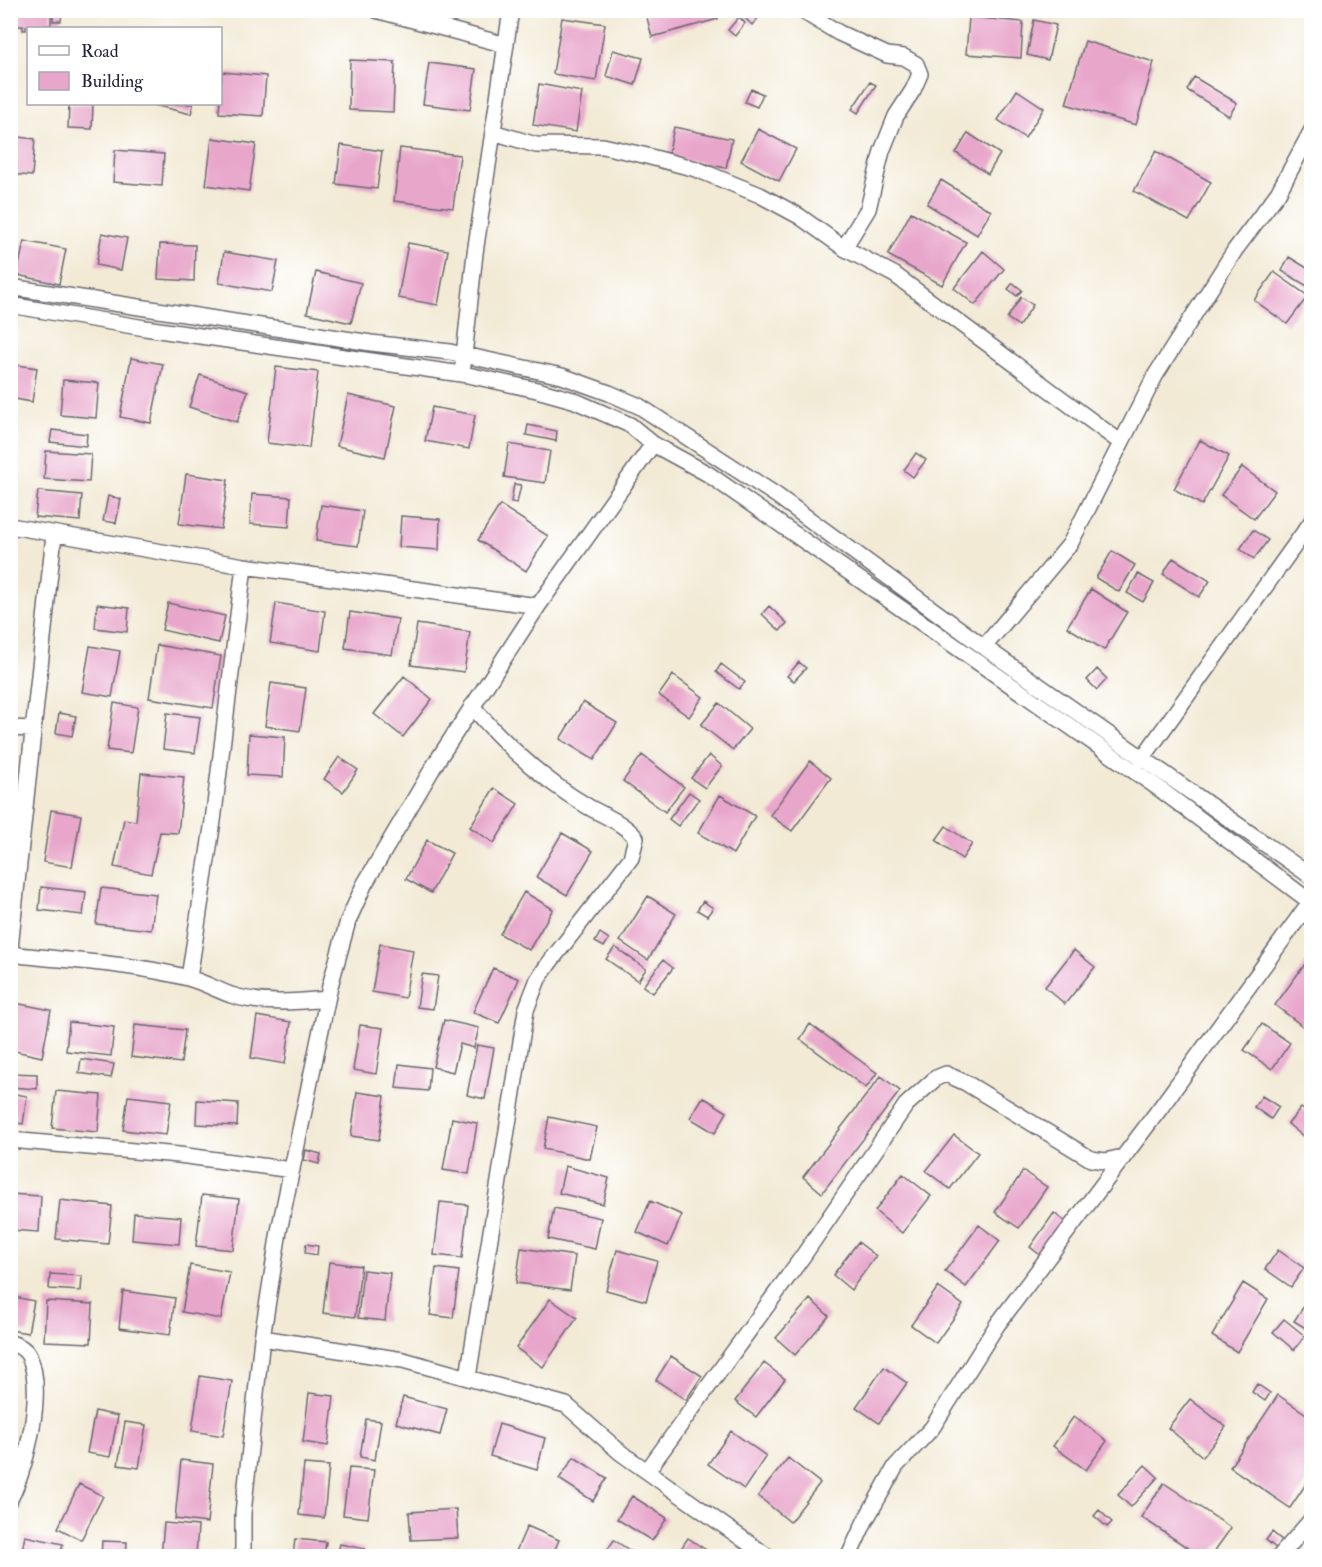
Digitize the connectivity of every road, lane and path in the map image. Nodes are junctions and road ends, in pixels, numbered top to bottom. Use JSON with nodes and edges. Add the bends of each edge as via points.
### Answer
{"nodes":[{"id":1,"x":376,"y":10,"type":"edge"},
{"id":2,"x":511,"y":10,"type":"edge"},
{"id":3,"x":801,"y":10,"type":"edge"},
{"id":4,"x":506,"y":45,"type":"junction"},
{"id":5,"x":1311,"y":130,"type":"edge"},
{"id":6,"x":493,"y":132,"type":"junction"},
{"id":7,"x":844,"y":248,"type":"junction"},
{"id":8,"x":10,"y":287,"type":"edge"},
{"id":9,"x":10,"y":305,"type":"edge"},
{"id":10,"x":464,"y":355,"type":"junction"},
{"id":11,"x":462,"y":374,"type":"junction"},
{"id":12,"x":1120,"y":442,"type":"junction"},
{"id":13,"x":653,"y":444,"type":"junction"},
{"id":14,"x":1311,"y":521,"type":"edge"},
{"id":15,"x":10,"y":526,"type":"edge"},
{"id":16,"x":54,"y":535,"type":"junction"},
{"id":17,"x":244,"y":566,"type":"junction"},
{"id":18,"x":538,"y":606,"type":"junction"},
{"id":19,"x":984,"y":647,"type":"junction"},
{"id":20,"x":472,"y":706,"type":"junction"},
{"id":21,"x":10,"y":728,"type":"edge"},
{"id":22,"x":32,"y":729,"type":"junction"},
{"id":23,"x":1142,"y":759,"type":"junction"},
{"id":24,"x":1311,"y":877,"type":"edge"},
{"id":25,"x":1311,"y":902,"type":"edge"},
{"id":26,"x":10,"y":948,"type":"edge"},
{"id":27,"x":10,"y":954,"type":"edge"},
{"id":28,"x":189,"y":978,"type":"junction"},
{"id":29,"x":327,"y":999,"type":"junction"},
{"id":30,"x":10,"y":1140,"type":"edge"},
{"id":31,"x":1123,"y":1157,"type":"junction"},
{"id":32,"x":292,"y":1170,"type":"junction"},
{"id":33,"x":262,"y":1338,"type":"junction"},
{"id":34,"x":10,"y":1342,"type":"edge"},
{"id":35,"x":468,"y":1377,"type":"junction"},
{"id":36,"x":647,"y":1471,"type":"junction"},
{"id":37,"x":10,"y":1499,"type":"edge"},
{"id":38,"x":1311,"y":1519,"type":"edge"},
{"id":39,"x":243,"y":1557,"type":"edge"},
{"id":40,"x":767,"y":1557,"type":"edge"},
{"id":41,"x":849,"y":1557,"type":"edge"},
{"id":42,"x":1280,"y":1557,"type":"edge"}],
"edges":[{"from":1,"to":4,"type":"street"},
{"from":2,"to":4,"type":"street"},
{"from":3,"to":7,"type":"street","via":[[887,56],[904,57],[916,64],[920,74],[882,151],[868,209]]},
{"from":4,"to":6,"type":"street"},
{"from":5,"to":12,"type":"street","via":[[1278,193],[1235,250],[1155,376]]},
{"from":6,"to":7,"type":"street","via":[[552,147],[603,146],[696,170],[760,195],[799,216]]},
{"from":6,"to":10,"type":"street"},
{"from":7,"to":12,"type":"street","via":[[895,275]]},
{"from":8,"to":10,"type":"street"},
{"from":9,"to":11,"type":"street"},
{"from":10,"to":11,"type":"street"},
{"from":10,"to":19,"type":"street","via":[[586,383],[639,406],[776,495]]},
{"from":11,"to":13,"type":"street","via":[[573,400],[630,425]]},
{"from":12,"to":19,"type":"street","via":[[1070,544]]},
{"from":13,"to":18,"type":"street"},
{"from":13,"to":25,"type":"street","via":[[708,474],[932,629]]},
{"from":14,"to":23,"type":"street"},
{"from":15,"to":16,"type":"street"},
{"from":16,"to":17,"type":"street"},
{"from":16,"to":22,"type":"street"},
{"from":17,"to":18,"type":"street"},
{"from":17,"to":28,"type":"street","via":[[213,821]]},
{"from":18,"to":20,"type":"street"},
{"from":19,"to":23,"type":"street"},
{"from":20,"to":29,"type":"street","via":[[364,885],[338,950]]},
{"from":20,"to":35,"type":"street","via":[[499,738],[533,767],[586,806],[629,829],[636,838],[631,858],[550,962],[526,1010]]},
{"from":21,"to":22,"type":"street"},
{"from":22,"to":26,"type":"street"},
{"from":23,"to":24,"type":"street"},
{"from":25,"to":31,"type":"street"},
{"from":27,"to":28,"type":"street"},
{"from":28,"to":29,"type":"street","via":[[261,1001]]},
{"from":29,"to":32,"type":"street"},
{"from":30,"to":32,"type":"street"},
{"from":31,"to":36,"type":"street","via":[[1091,1159],[966,1083],[946,1074],[936,1078],[906,1105],[804,1256]]},
{"from":31,"to":41,"type":"street","via":[[997,1325],[932,1428],[896,1466]]},
{"from":32,"to":33,"type":"street"},
{"from":33,"to":35,"type":"street","via":[[403,1360]]},
{"from":33,"to":39,"type":"street","via":[[243,1512]]},
{"from":34,"to":37,"type":"street","via":[[28,1354],[35,1398],[18,1483]]},
{"from":35,"to":36,"type":"street","via":[[566,1405]]},
{"from":36,"to":40,"type":"street"},
{"from":38,"to":42,"type":"street"}]}
